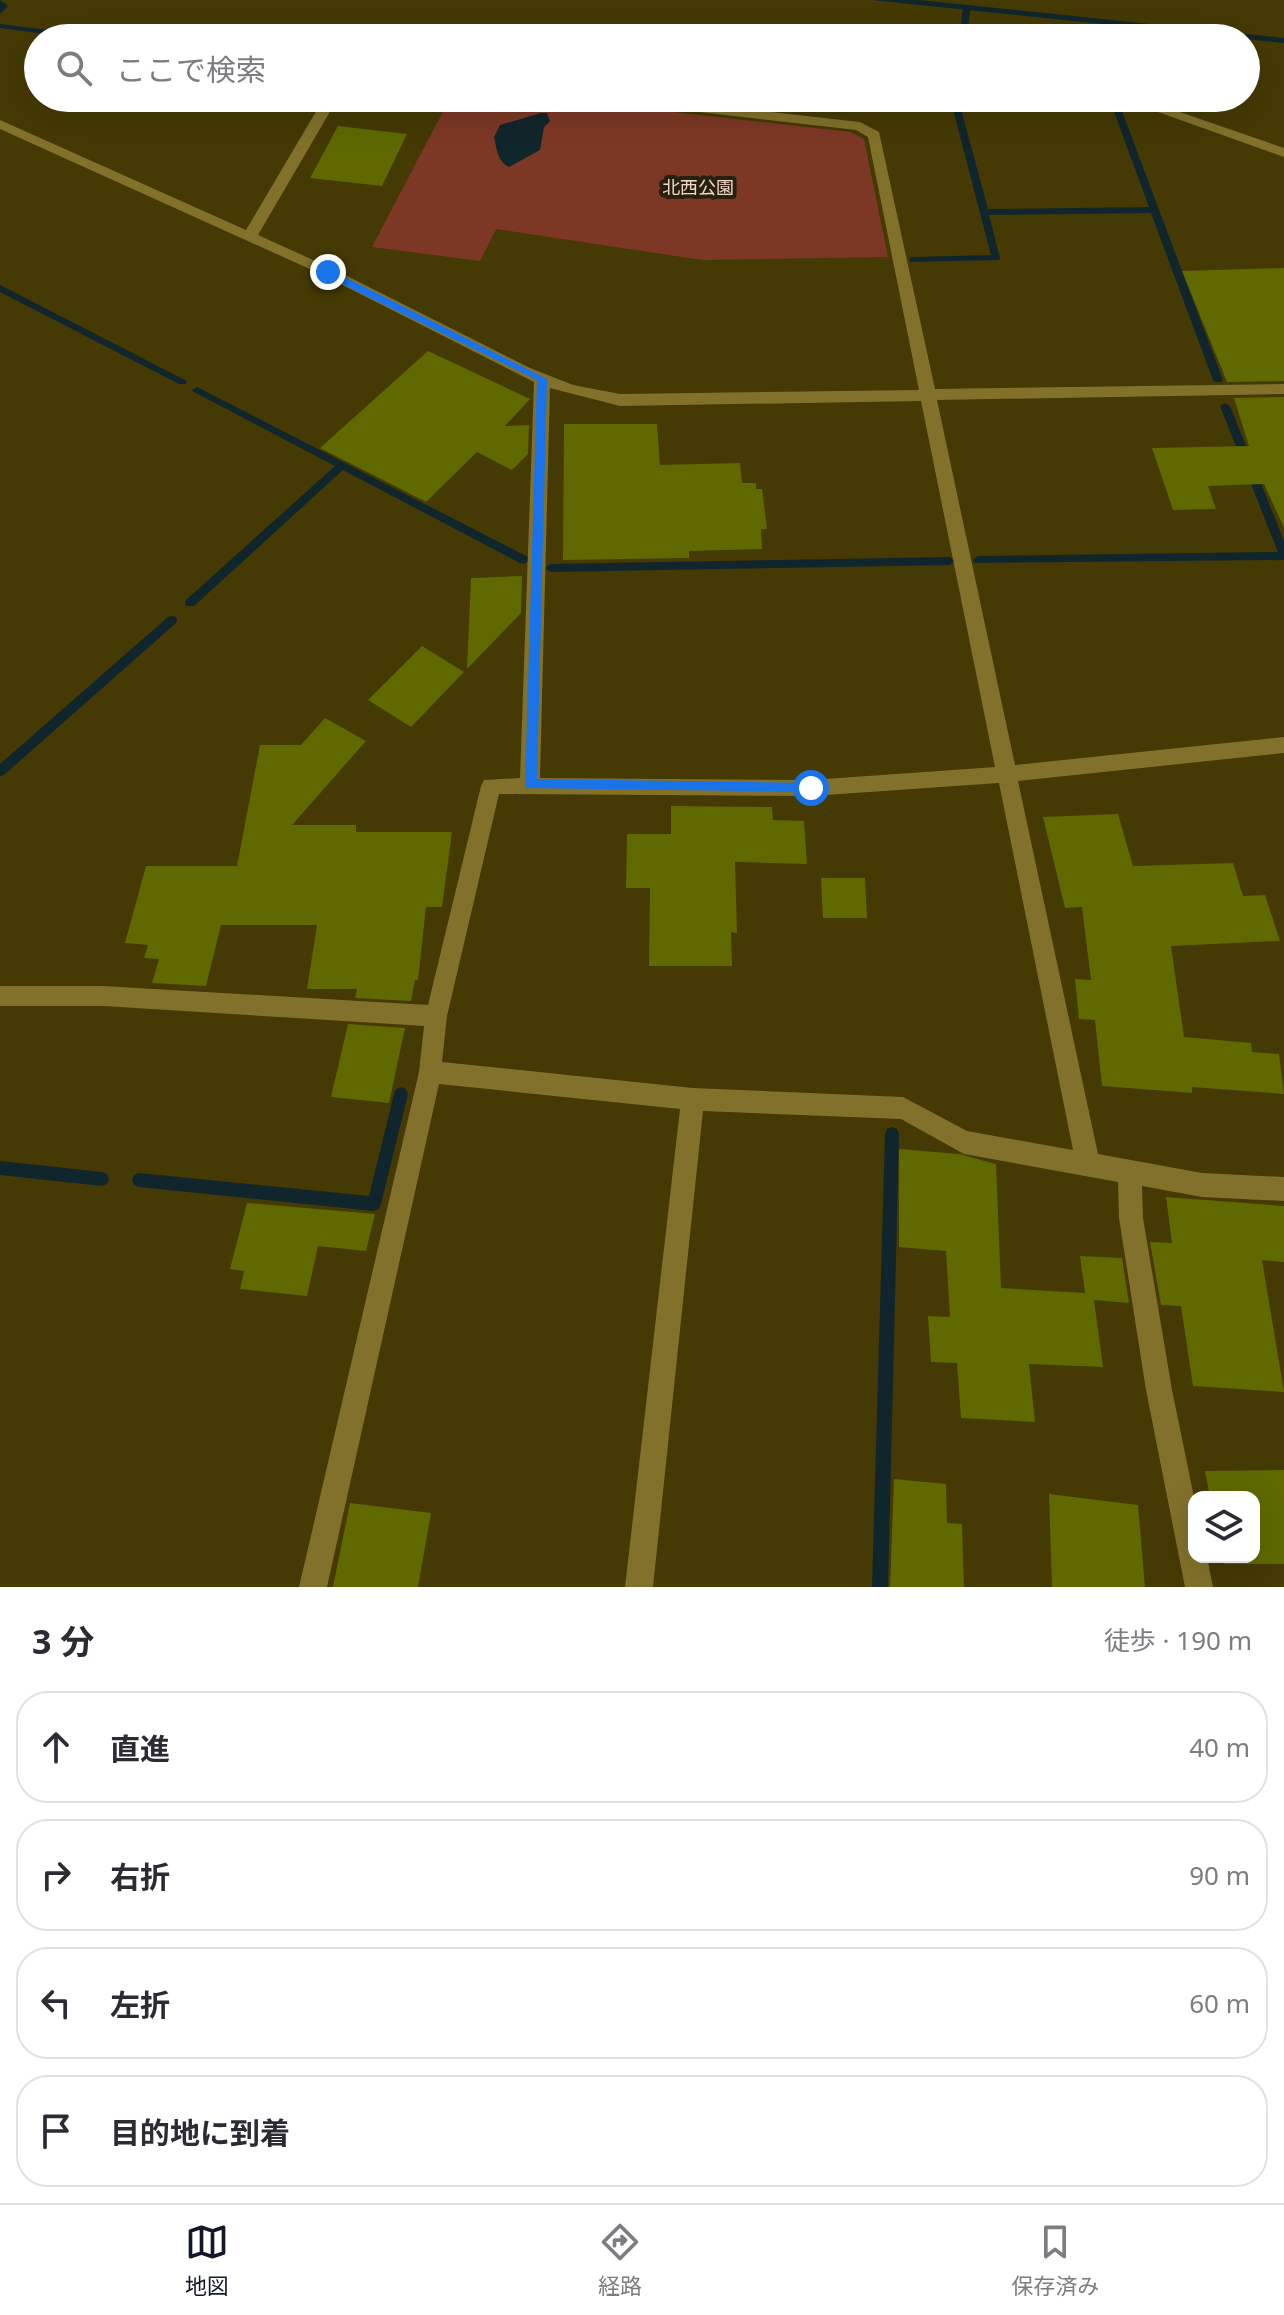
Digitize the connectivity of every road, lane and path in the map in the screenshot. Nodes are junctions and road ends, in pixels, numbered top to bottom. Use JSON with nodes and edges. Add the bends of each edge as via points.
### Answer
{"nodes":[{"id":1,"x":323,"y":112,"type":"edge"},
{"id":2,"x":736,"y":112,"type":"edge"},
{"id":3,"x":1166,"y":112,"type":"edge"},
{"id":4,"x":0,"y":124,"type":"edge"},
{"id":5,"x":1284,"y":153,"type":"edge"},
{"id":6,"x":249,"y":237,"type":"junction"},
{"id":7,"x":542,"y":379,"type":"junction"},
{"id":8,"x":1284,"y":389,"type":"edge"},
{"id":9,"x":930,"y":394,"type":"junction"},
{"id":10,"x":1284,"y":745,"type":"edge"},
{"id":11,"x":1008,"y":774,"type":"junction"},
{"id":12,"x":530,"y":785,"type":"junction"},
{"id":13,"x":0,"y":996,"type":"edge"},
{"id":14,"x":436,"y":1016,"type":"junction"},
{"id":15,"x":430,"y":1072,"type":"junction"},
{"id":16,"x":693,"y":1099,"type":"junction"},
{"id":17,"x":1088,"y":1165,"type":"junction"},
{"id":18,"x":1130,"y":1172,"type":"junction"},
{"id":19,"x":1284,"y":1189,"type":"edge"},
{"id":20,"x":313,"y":1587,"type":"edge"},
{"id":21,"x":639,"y":1587,"type":"edge"},
{"id":22,"x":1199,"y":1587,"type":"edge"}],
"edges":[{"from":1,"to":6,"type":"street"},
{"from":2,"to":9,"type":"street","via":[[860,126],[874,135]]},
{"from":3,"to":5,"type":"street"},
{"from":4,"to":6,"type":"street"},
{"from":6,"to":7,"type":"street"},
{"from":7,"to":9,"type":"street","via":[[620,400]]},
{"from":7,"to":12,"type":"street"},
{"from":8,"to":9,"type":"street"},
{"from":9,"to":11,"type":"street"},
{"from":10,"to":11,"type":"street"},
{"from":11,"to":12,"type":"street","via":[[811,788]]},
{"from":11,"to":17,"type":"street"},
{"from":12,"to":14,"type":"street","via":[[491,786]]},
{"from":13,"to":14,"type":"street","via":[[103,996]]},
{"from":14,"to":15,"type":"street"},
{"from":15,"to":16,"type":"street"},
{"from":15,"to":20,"type":"street"},
{"from":16,"to":17,"type":"street","via":[[903,1108],[964,1142]]},
{"from":16,"to":21,"type":"street"},
{"from":17,"to":18,"type":"street"},
{"from":18,"to":19,"type":"street","via":[[1202,1185]]},
{"from":18,"to":22,"type":"street","via":[[1131,1218],[1159,1390]]}]}
